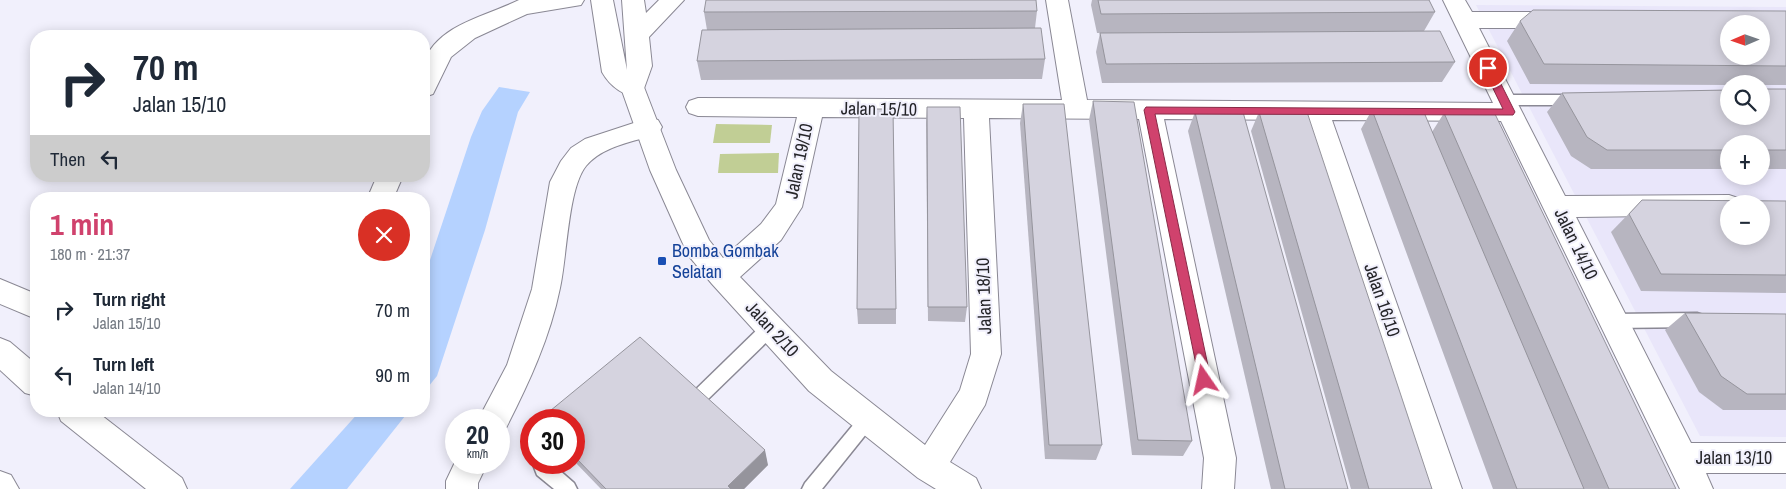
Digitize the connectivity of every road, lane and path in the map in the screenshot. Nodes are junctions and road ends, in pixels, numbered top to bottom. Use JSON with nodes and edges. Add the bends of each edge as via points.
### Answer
{"nodes":[{"id":1,"x":573,"y":0,"type":"edge"},
{"id":2,"x":602,"y":0,"type":"edge"},
{"id":3,"x":633,"y":0,"type":"edge"},
{"id":4,"x":673,"y":0,"type":"edge"},
{"id":5,"x":1057,"y":0,"type":"edge"},
{"id":6,"x":531,"y":3,"type":"edge"},
{"id":7,"x":1459,"y":10,"type":"edge"},
{"id":8,"x":1581,"y":20,"type":"edge"},
{"id":9,"x":637,"y":36,"type":"junction"},
{"id":10,"x":430,"y":74,"type":"edge"},
{"id":11,"x":633,"y":88,"type":"junction"},
{"id":12,"x":1592,"y":100,"type":"edge"},
{"id":13,"x":1506,"y":106,"type":"junction"},
{"id":14,"x":698,"y":107,"type":"dead end"},
{"id":15,"x":811,"y":108,"type":"junction"},
{"id":16,"x":976,"y":110,"type":"junction"},
{"id":17,"x":1076,"y":110,"type":"junction"},
{"id":18,"x":1150,"y":110,"type":"junction"},
{"id":19,"x":1317,"y":112,"type":"junction"},
{"id":20,"x":649,"y":127,"type":"junction"},
{"id":21,"x":1720,"y":205,"type":"edge"},
{"id":22,"x":1558,"y":207,"type":"junction"},
{"id":23,"x":722,"y":276,"type":"junction"},
{"id":24,"x":0,"y":291,"type":"edge"},
{"id":25,"x":30,"y":304,"type":"edge"},
{"id":26,"x":1709,"y":320,"type":"edge"},
{"id":27,"x":1613,"y":321,"type":"junction"},
{"id":28,"x":771,"y":327,"type":"junction"},
{"id":29,"x":0,"y":351,"type":"edge"},
{"id":30,"x":30,"y":378,"type":"edge"},
{"id":31,"x":697,"y":399,"type":"edge"},
{"id":32,"x":500,"y":409,"type":"edge"},
{"id":33,"x":80,"y":417,"type":"edge"},
{"id":34,"x":869,"y":418,"type":"junction"},
{"id":35,"x":1682,"y":458,"type":"junction"},
{"id":36,"x":1786,"y":458,"type":"edge"},
{"id":37,"x":929,"y":467,"type":"junction"},
{"id":38,"x":466,"y":474,"type":"edge"},
{"id":39,"x":549,"y":474,"type":"edge"},
{"id":40,"x":0,"y":486,"type":"edge"},
{"id":41,"x":3,"y":489,"type":"edge"},
{"id":42,"x":171,"y":489,"type":"edge"},
{"id":43,"x":462,"y":489,"type":"edge"},
{"id":44,"x":568,"y":489,"type":"edge"},
{"id":45,"x":811,"y":489,"type":"edge"},
{"id":46,"x":965,"y":489,"type":"edge"},
{"id":47,"x":1218,"y":489,"type":"edge"},
{"id":48,"x":1446,"y":489,"type":"edge"},
{"id":49,"x":1697,"y":489,"type":"edge"}],
"edges":[{"from":1,"to":6,"type":"main road"},
{"from":2,"to":11,"type":"main road","name":"Jalan 2/10","via":[[614,72]]},
{"from":3,"to":9,"type":"main road"},
{"from":4,"to":9,"type":"main road"},
{"from":5,"to":17,"type":"main road"},
{"from":6,"to":10,"type":"main road","via":[[464,34],[447,47]]},
{"from":7,"to":8,"type":"main road"},
{"from":7,"to":13,"type":"main road","name":"Jalan 14/10"},
{"from":9,"to":11,"type":"main road","via":[[640,66]]},
{"from":11,"to":20,"type":"main road","name":"Jalan 2/10"},
{"from":12,"to":13,"type":"lane"},
{"from":13,"to":19,"type":"main road","name":"Jalan 15/10"},
{"from":13,"to":22,"type":"main road","name":"Jalan 14/10"},
{"from":14,"to":15,"type":"main road","name":"Jalan 15/10"},
{"from":15,"to":16,"type":"main road","name":"Jalan 15/10"},
{"from":15,"to":23,"type":"main road","name":"Jalan 19/10","via":[[789,207],[771,232]]},
{"from":16,"to":17,"type":"main road","name":"Jalan 15/10"},
{"from":16,"to":37,"type":"main road","name":"Jalan 18/10","via":[[986,354],[974,395]]},
{"from":17,"to":18,"type":"main road","name":"Jalan 15/10"},
{"from":18,"to":19,"type":"main road","name":"Jalan 15/10"},
{"from":18,"to":47,"type":"main road","via":[[1220,458]]},
{"from":19,"to":48,"type":"main road","name":"Jalan 16/10"},
{"from":20,"to":23,"type":"main road","name":"Jalan 2/10","via":[[663,170],[698,247]]},
{"from":20,"to":32,"type":"main road","via":[[602,143],[580,155],[563,182],[546,289],[521,368]]},
{"from":21,"to":22,"type":"main road"},
{"from":22,"to":27,"type":"main road","name":"Jalan 14/10"},
{"from":23,"to":28,"type":"main road","name":"Jalan 2/10"},
{"from":24,"to":25,"type":"main road"},
{"from":26,"to":27,"type":"lane"},
{"from":27,"to":35,"type":"main road","name":"Jalan 14/10"},
{"from":28,"to":31,"type":"lane"},
{"from":28,"to":34,"type":"main road","name":"Jalan 2/10","via":[[820,381]]},
{"from":29,"to":30,"type":"main road"},
{"from":33,"to":42,"type":"main road"},
{"from":34,"to":37,"type":"main road","name":"Jalan 2/10"},
{"from":34,"to":45,"type":"lane"},
{"from":35,"to":36,"type":"main road","name":"Jalan 13/10"},
{"from":35,"to":49,"type":"main road","name":"Jalan 14/10"},
{"from":37,"to":46,"type":"main road","name":"Jalan 2/10"},
{"from":38,"to":43,"type":"main road"},
{"from":39,"to":44,"type":"lane"},
{"from":40,"to":41,"type":"main road"}]}
